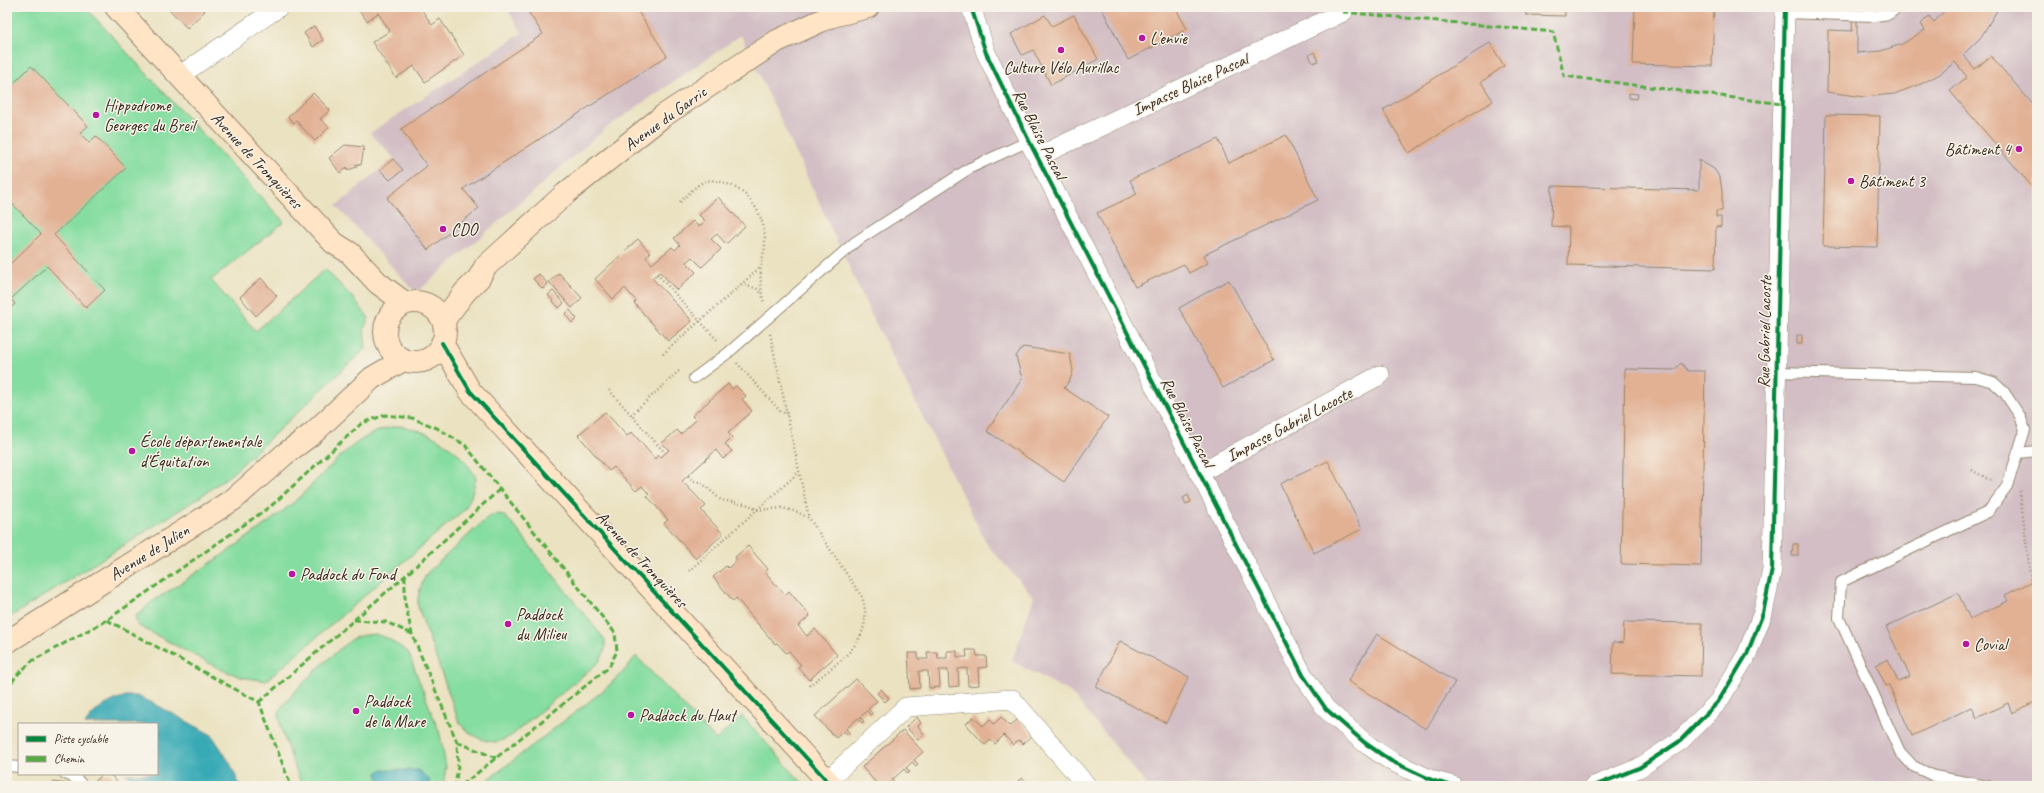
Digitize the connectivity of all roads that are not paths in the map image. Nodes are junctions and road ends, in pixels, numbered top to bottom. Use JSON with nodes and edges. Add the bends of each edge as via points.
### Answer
{"nodes":[{"id":1,"x":116,"y":7,"type":"edge"},
{"id":2,"x":279,"y":7,"type":"edge"},
{"id":3,"x":868,"y":7,"type":"edge"},
{"id":4,"x":971,"y":7,"type":"edge"},
{"id":5,"x":1898,"y":7,"type":"edge"},
{"id":6,"x":1785,"y":10,"type":"edge"},
{"id":7,"x":1343,"y":12,"type":"dead end"},
{"id":8,"x":179,"y":76,"type":"junction"},
{"id":9,"x":1033,"y":149,"type":"junction"},
{"id":10,"x":334,"y":243,"type":"junction"},
{"id":11,"x":485,"y":267,"type":"junction"},
{"id":12,"x":413,"y":303,"type":"junction"},
{"id":13,"x":443,"y":321,"type":"junction"},
{"id":14,"x":386,"y":327,"type":"junction"},
{"id":15,"x":442,"y":343,"type":"junction"},
{"id":16,"x":411,"y":361,"type":"junction"},
{"id":17,"x":1776,"y":372,"type":"junction"},
{"id":18,"x":1380,"y":375,"type":"dead end"},
{"id":19,"x":694,"y":378,"type":"dead end"},
{"id":20,"x":470,"y":391,"type":"junction"},
{"id":21,"x":2037,"y":452,"type":"edge"},
{"id":22,"x":285,"y":454,"type":"junction"},
{"id":23,"x":2018,"y":454,"type":"junction"},
{"id":24,"x":1199,"y":473,"type":"junction"},
{"id":25,"x":7,"y":642,"type":"edge"},
{"id":26,"x":7,"y":766,"type":"edge"},
{"id":27,"x":18,"y":767,"type":"edge"},
{"id":28,"x":67,"y":775,"type":"edge"},
{"id":29,"x":829,"y":783,"type":"edge"},
{"id":30,"x":83,"y":786,"type":"edge"},
{"id":31,"x":1088,"y":786,"type":"edge"},
{"id":32,"x":1454,"y":786,"type":"edge"},
{"id":33,"x":1594,"y":786,"type":"edge"},
{"id":34,"x":1987,"y":786,"type":"edge"}],
"edges":[{"from":1,"to":8,"type":"street","name":"Avenue de Tronquières"},
{"from":2,"to":8,"type":"street"},
{"from":3,"to":11,"type":"street","name":"Avenue du Garric","via":[[829,17],[777,42],[663,116],[565,194]]},
{"from":4,"to":9,"type":"street","name":"Rue Blaise Pascal","via":[[986,53]]},
{"from":5,"to":6,"type":"lane","via":[[1888,14],[1875,16]]},
{"from":6,"to":17,"type":"street","name":"Rue Gabriel Lacoste"},
{"from":7,"to":9,"type":"street","name":"Impasse Blaise Pascal"},
{"from":8,"to":10,"type":"street","name":"Avenue de Tronquières"},
{"from":9,"to":19,"type":"lane","via":[[970,168],[855,242],[728,353]]},
{"from":9,"to":24,"type":"street","name":"Rue Blaise Pascal"},
{"from":10,"to":12,"type":"street","name":"Avenue de Tronquières","via":[[350,253],[378,283]]},
{"from":10,"to":14,"type":"street","name":"Avenue de Tronquières","via":[[342,258],[371,292]]},
{"from":11,"to":12,"type":"street","name":"Avenue du Garric","via":[[474,271],[444,294]]},
{"from":11,"to":13,"type":"street","name":"Avenue du Garric","via":[[479,278]]},
{"from":12,"to":13,"type":"street","via":[[430,306],[438,312]]},
{"from":12,"to":14,"type":"street","via":[[397,308]]},
{"from":13,"to":15,"type":"street"},
{"from":14,"to":16,"type":"street","via":[[390,349]]},
{"from":14,"to":22,"type":"street","name":"Avenue de Julien","via":[[374,359],[364,372],[307,427]]},
{"from":15,"to":16,"type":"street","via":[[433,356]]},
{"from":15,"to":20,"type":"street","name":"Avenue de Tronquières"},
{"from":16,"to":20,"type":"street","name":"Avenue de Tronquières","via":[[432,366]]},
{"from":16,"to":22,"type":"street","name":"Avenue de Julien","via":[[372,378],[312,434]]},
{"from":17,"to":23,"type":"lane","via":[[1976,377],[1993,382],[2004,392],[2020,416],[2025,430]]},
{"from":17,"to":33,"type":"street","name":"Rue Gabriel Lacoste","via":[[1772,568],[1763,613],[1747,654],[1718,702],[1680,741],[1639,768]]},
{"from":18,"to":24,"type":"street","name":"Impasse Gabriel Lacoste"},
{"from":20,"to":29,"type":"street","name":"Avenue de Tronquières"},
{"from":21,"to":23,"type":"lane"},
{"from":22,"to":25,"type":"street","name":"Avenue de Julien","via":[[234,499]]},
{"from":23,"to":34,"type":"lane","via":[[2007,486],[1988,512],[1841,582],[1839,618],[1900,752],[1913,766],[1934,776]]},
{"from":24,"to":32,"type":"street","name":"Rue Blaise Pascal","via":[[1303,675],[1326,709],[1365,743],[1391,761],[1434,781]]},
{"from":26,"to":27,"type":"lane"},
{"from":28,"to":30,"type":"lane","via":[[77,779]]},
{"from":29,"to":31,"type":"street","via":[[906,707],[1012,699]]}]}
